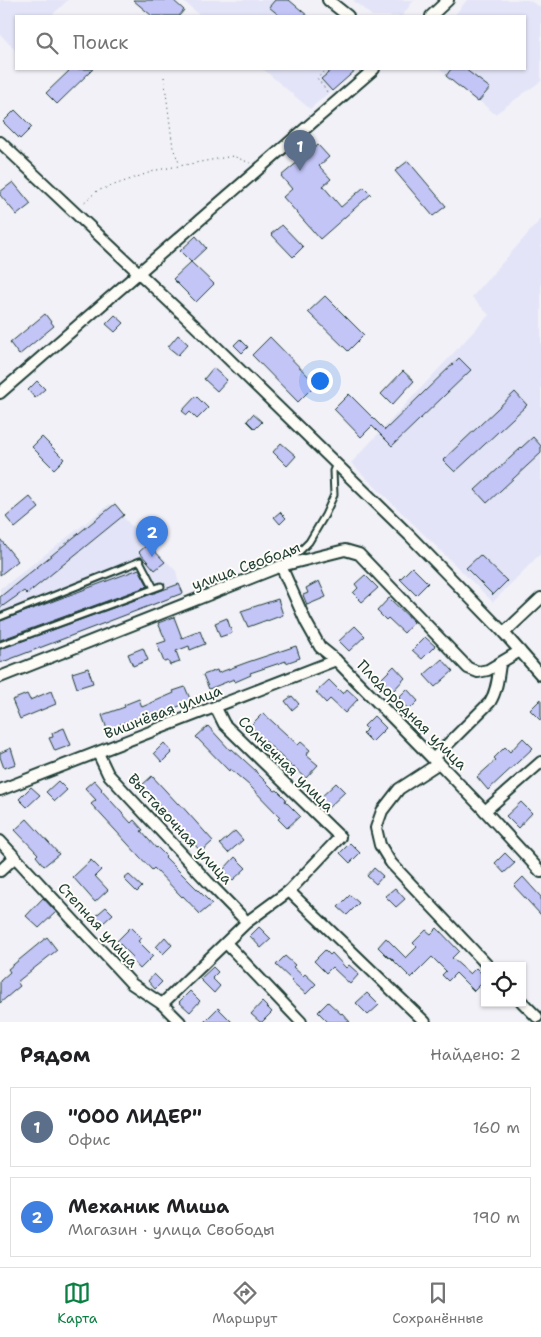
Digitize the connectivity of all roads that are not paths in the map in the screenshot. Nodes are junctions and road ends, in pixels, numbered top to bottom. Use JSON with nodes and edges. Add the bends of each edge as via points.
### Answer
{"nodes":[{"id":1,"x":328,"y":0,"type":"edge"},
{"id":2,"x":448,"y":0,"type":"edge"},
{"id":3,"x":347,"y":15,"type":"edge"},
{"id":4,"x":432,"y":15,"type":"edge"},
{"id":5,"x":373,"y":70,"type":"edge"},
{"id":6,"x":0,"y":142,"type":"edge"},
{"id":7,"x":138,"y":273,"type":"junction"},
{"id":8,"x":0,"y":393,"type":"edge"},
{"id":9,"x":336,"y":464,"type":"junction"},
{"id":10,"x":281,"y":566,"type":"junction"},
{"id":11,"x":162,"y":586,"type":"dead end"},
{"id":12,"x":154,"y":588,"type":"junction"},
{"id":13,"x":541,"y":598,"type":"edge"},
{"id":14,"x":0,"y":617,"type":"edge"},
{"id":15,"x":504,"y":632,"type":"junction"},
{"id":16,"x":0,"y":645,"type":"edge"},
{"id":17,"x":520,"y":651,"type":"junction"},
{"id":18,"x":336,"y":660,"type":"junction"},
{"id":19,"x":500,"y":664,"type":"junction"},
{"id":20,"x":541,"y":674,"type":"edge"},
{"id":21,"x":0,"y":677,"type":"edge"},
{"id":22,"x":216,"y":708,"type":"junction"},
{"id":23,"x":98,"y":753,"type":"junction"},
{"id":24,"x":436,"y":761,"type":"junction"},
{"id":25,"x":541,"y":762,"type":"edge"},
{"id":26,"x":0,"y":790,"type":"edge"},
{"id":27,"x":486,"y":811,"type":"junction"},
{"id":28,"x":0,"y":841,"type":"edge"},
{"id":29,"x":14,"y":858,"type":"junction"},
{"id":30,"x":0,"y":872,"type":"edge"},
{"id":31,"x":541,"y":872,"type":"edge"},
{"id":32,"x":289,"y":891,"type":"junction"},
{"id":33,"x":247,"y":922,"type":"junction"},
{"id":34,"x":226,"y":943,"type":"junction"},
{"id":35,"x":484,"y":962,"type":"edge"},
{"id":36,"x":162,"y":1004,"type":"junction"},
{"id":37,"x":526,"y":1007,"type":"edge"},
{"id":38,"x":536,"y":1018,"type":"edge"},
{"id":39,"x":180,"y":1022,"type":"edge"},
{"id":40,"x":301,"y":1022,"type":"edge"},
{"id":41,"x":425,"y":1022,"type":"edge"}],
"edges":[{"from":1,"to":3,"type":"street"},
{"from":2,"to":4,"type":"street"},
{"from":5,"to":7,"type":"street"},
{"from":6,"to":7,"type":"street"},
{"from":7,"to":8,"type":"street"},
{"from":7,"to":9,"type":"street"},
{"from":9,"to":10,"type":"lane","via":[[332,471],[334,495],[325,515],[309,542]]},
{"from":9,"to":15,"type":"street"},
{"from":10,"to":18,"type":"street","name":"Плодородная улица","via":[[320,647]]},
{"from":10,"to":19,"type":"street","name":"улица Свободы","via":[[345,550],[359,554],[468,668],[478,672]]},
{"from":10,"to":21,"type":"street","name":"улица Свободы"},
{"from":11,"to":12,"type":"lane"},
{"from":12,"to":14,"type":"lane","via":[[140,561]]},
{"from":12,"to":16,"type":"lane"},
{"from":13,"to":15,"type":"street"},
{"from":15,"to":17,"type":"street"},
{"from":17,"to":19,"type":"street","name":"улица Свободы"},
{"from":17,"to":20,"type":"street"},
{"from":18,"to":22,"type":"street","name":"Вишнёвая улица"},
{"from":18,"to":24,"type":"street","name":"Плодородная улица"},
{"from":19,"to":24,"type":"street","via":[[494,696]]},
{"from":22,"to":23,"type":"street","name":"Вишнёвая улица"},
{"from":22,"to":32,"type":"street","name":"Солнечная улица","via":[[224,724],[340,838]]},
{"from":23,"to":26,"type":"street","name":"Вишнёвая улица"},
{"from":23,"to":33,"type":"street","name":"Выставочная улица","via":[[108,774]]},
{"from":24,"to":27,"type":"street","name":"Плодородная улица"},
{"from":24,"to":35,"type":"street","via":[[399,789],[382,811],[376,828],[380,845],[391,863]]},
{"from":25,"to":27,"type":"street"},
{"from":27,"to":31,"type":"street","name":"Плодородная улица"},
{"from":28,"to":29,"type":"street","name":"Степная улица"},
{"from":29,"to":30,"type":"street"},
{"from":29,"to":36,"type":"street","name":"Степная улица","via":[[132,984]]},
{"from":32,"to":33,"type":"street"},
{"from":32,"to":41,"type":"street"},
{"from":33,"to":34,"type":"street"},
{"from":34,"to":36,"type":"street"},
{"from":34,"to":40,"type":"street"},
{"from":36,"to":39,"type":"street","name":"Степная улица"},
{"from":37,"to":38,"type":"street"}]}
